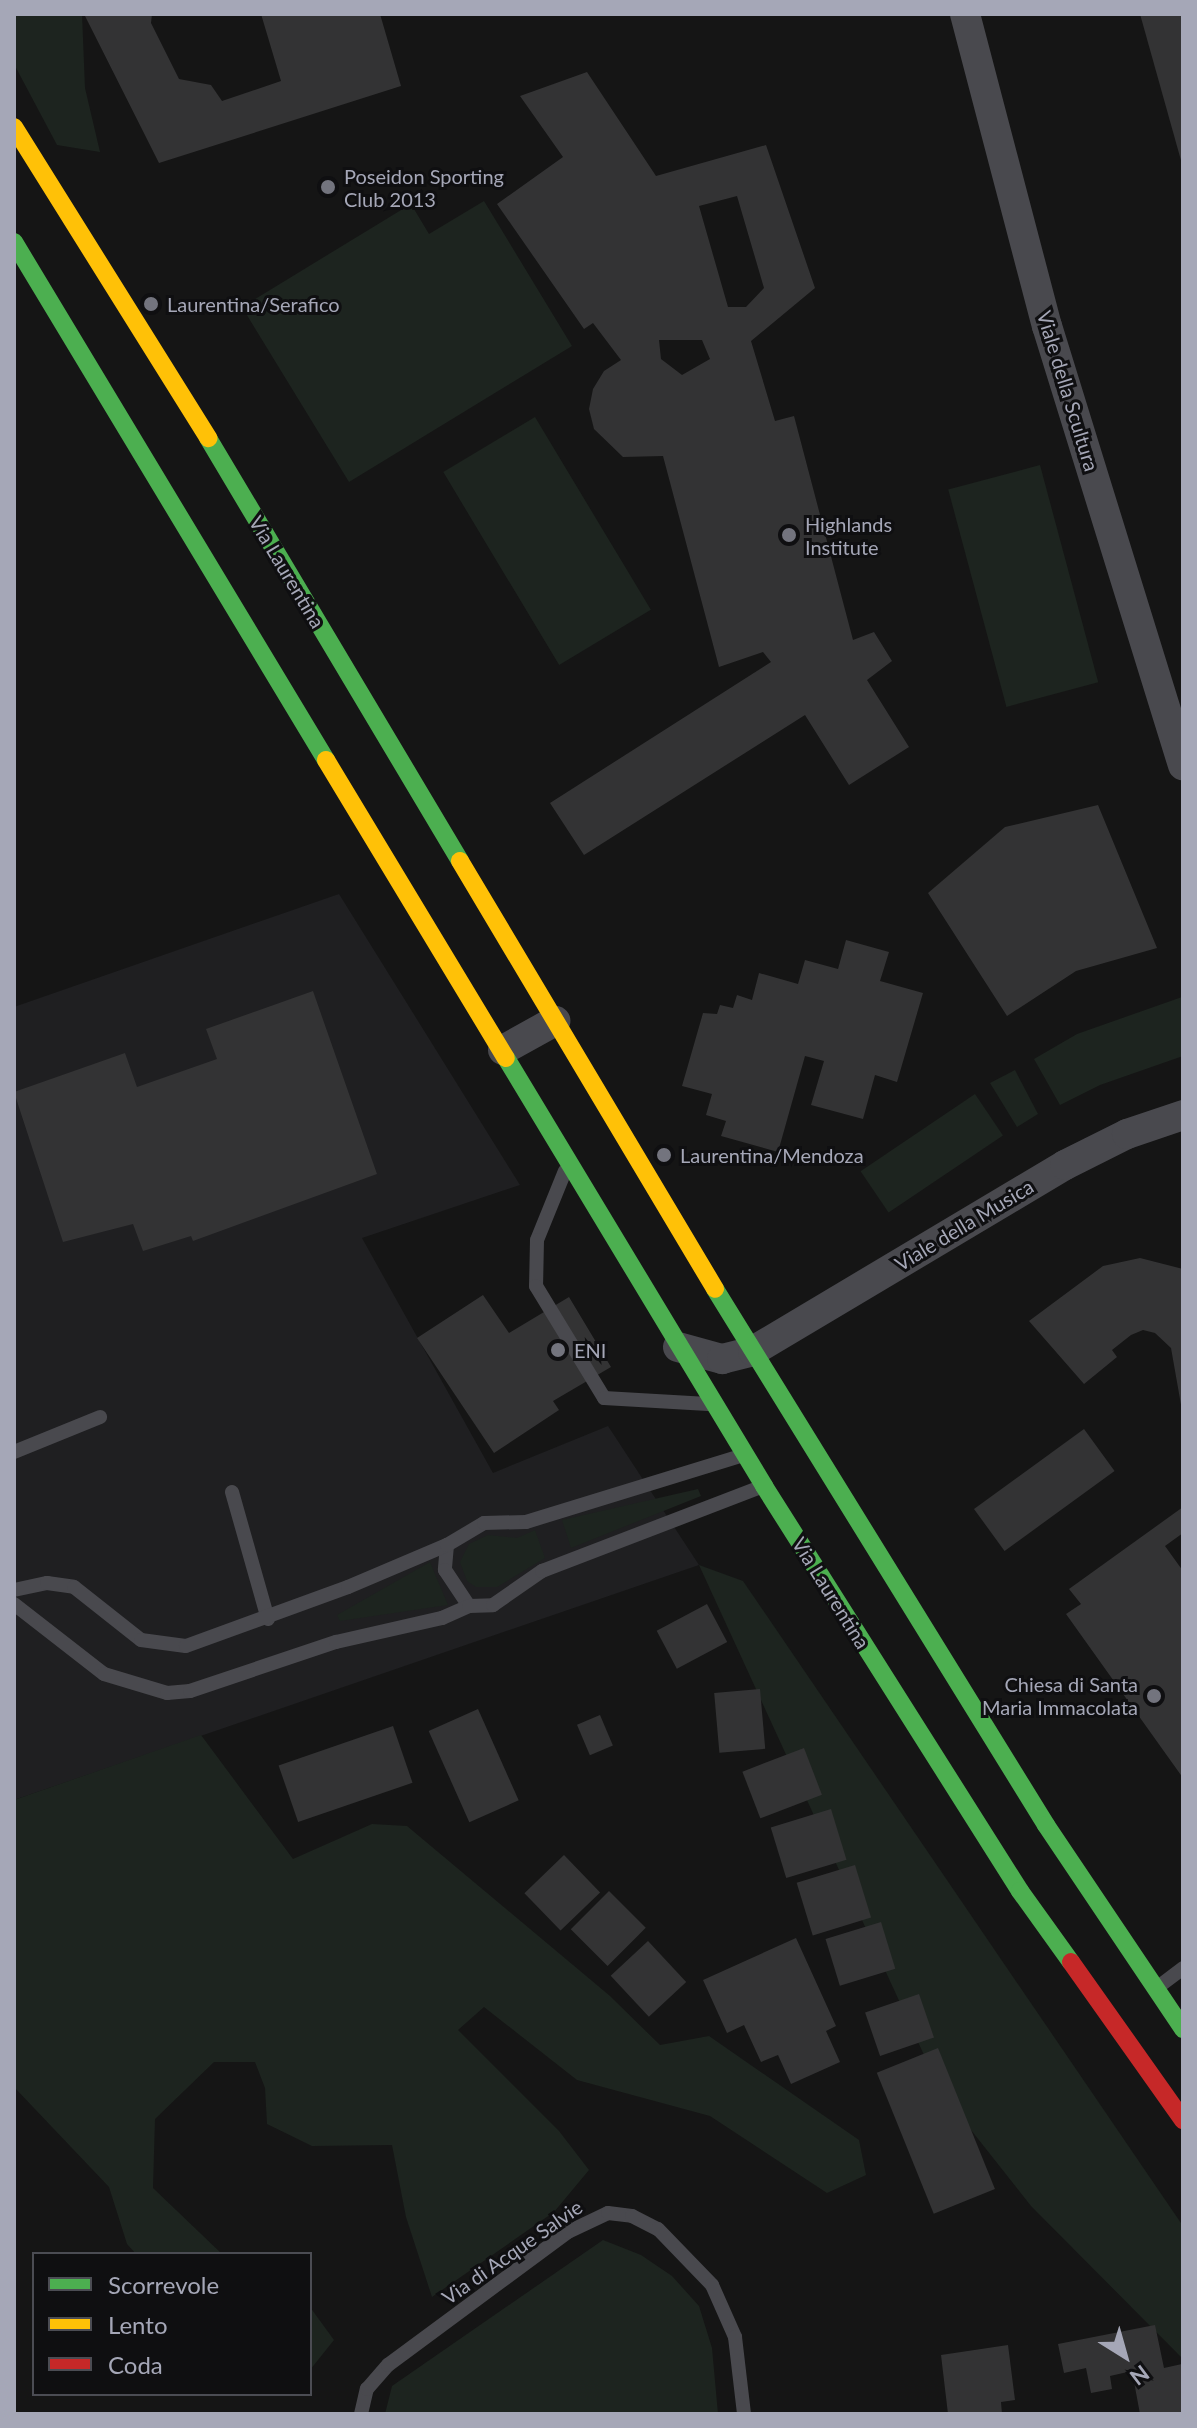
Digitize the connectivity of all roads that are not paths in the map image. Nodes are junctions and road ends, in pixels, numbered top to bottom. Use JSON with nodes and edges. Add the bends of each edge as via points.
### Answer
{"nodes":[{"id":1,"x":965,"y":14,"type":"edge"},
{"id":2,"x":14,"y":127,"type":"edge"},
{"id":3,"x":14,"y":242,"type":"edge"},
{"id":4,"x":1181,"y":749,"type":"edge"},
{"id":5,"x":555,"y":1021,"type":"junction"},
{"id":6,"x":503,"y":1050,"type":"junction"},
{"id":7,"x":1183,"y":1115,"type":"edge"},
{"id":8,"x":568,"y":1163,"type":"junction"},
{"id":9,"x":678,"y":1347,"type":"junction"},
{"id":10,"x":753,"y":1351,"type":"junction"},
{"id":11,"x":713,"y":1404,"type":"junction"},
{"id":12,"x":100,"y":1417,"type":"dead end"},
{"id":13,"x":14,"y":1452,"type":"edge"},
{"id":14,"x":744,"y":1454,"type":"junction"},
{"id":15,"x":764,"y":1486,"type":"junction"},
{"id":16,"x":232,"y":1492,"type":"dead end"},
{"id":17,"x":447,"y":1545,"type":"junction"},
{"id":18,"x":14,"y":1590,"type":"edge"},
{"id":19,"x":14,"y":1604,"type":"edge"},
{"id":20,"x":469,"y":1606,"type":"junction"},
{"id":21,"x":268,"y":1619,"type":"junction"},
{"id":22,"x":1183,"y":1968,"type":"edge"},
{"id":23,"x":1154,"y":1990,"type":"junction"},
{"id":24,"x":1183,"y":2029,"type":"edge"},
{"id":25,"x":1183,"y":2120,"type":"edge"},
{"id":26,"x":361,"y":2414,"type":"edge"},
{"id":27,"x":744,"y":2414,"type":"edge"}],
"edges":[{"from":1,"to":4,"type":"street","name":"Viale della Scultura","via":[[1047,326]]},
{"from":2,"to":5,"type":"main road","name":"Via Laurentina","via":[[216,451]]},
{"from":3,"to":6,"type":"main road","name":"Via Laurentina"},
{"from":5,"to":6,"type":"street"},
{"from":5,"to":10,"type":"main road","name":"Via Laurentina"},
{"from":6,"to":8,"type":"main road","name":"Via Laurentina"},
{"from":7,"to":10,"type":"street","name":"Viale della Musica","via":[[1127,1134],[1065,1165]]},
{"from":8,"to":9,"type":"main road","name":"Via Laurentina"},
{"from":8,"to":11,"type":"lane","via":[[537,1240],[536,1286],[604,1398]]},
{"from":9,"to":10,"type":"street","via":[[722,1359]]},
{"from":9,"to":11,"type":"main road","name":"Via Laurentina"},
{"from":10,"to":23,"type":"main road","name":"Via Laurentina"},
{"from":11,"to":14,"type":"main road","name":"Via Laurentina"},
{"from":12,"to":13,"type":"lane","via":[[64,1427]]},
{"from":14,"to":15,"type":"main road","name":"Via Laurentina"},
{"from":14,"to":17,"type":"lane","via":[[526,1522],[484,1523]]},
{"from":15,"to":20,"type":"lane","via":[[554,1566],[493,1605]]},
{"from":15,"to":25,"type":"main road","name":"Via Laurentina","via":[[1020,1891]]},
{"from":16,"to":21,"type":"lane"},
{"from":17,"to":20,"type":"lane","via":[[445,1570]]},
{"from":17,"to":21,"type":"lane"},
{"from":18,"to":21,"type":"lane","via":[[47,1583],[74,1587],[130,1633],[155,1645],[186,1646]]},
{"from":19,"to":20,"type":"lane","via":[[104,1674],[167,1693],[214,1684],[336,1642],[442,1618]]},
{"from":22,"to":23,"type":"lane"},
{"from":23,"to":24,"type":"main road","name":"Via Laurentina"},
{"from":26,"to":27,"type":"lane","name":"Via di Acque Salvie","via":[[367,2389],[388,2365],[568,2232],[608,2213],[632,2216],[658,2229],[712,2285],[735,2337]]}]}
